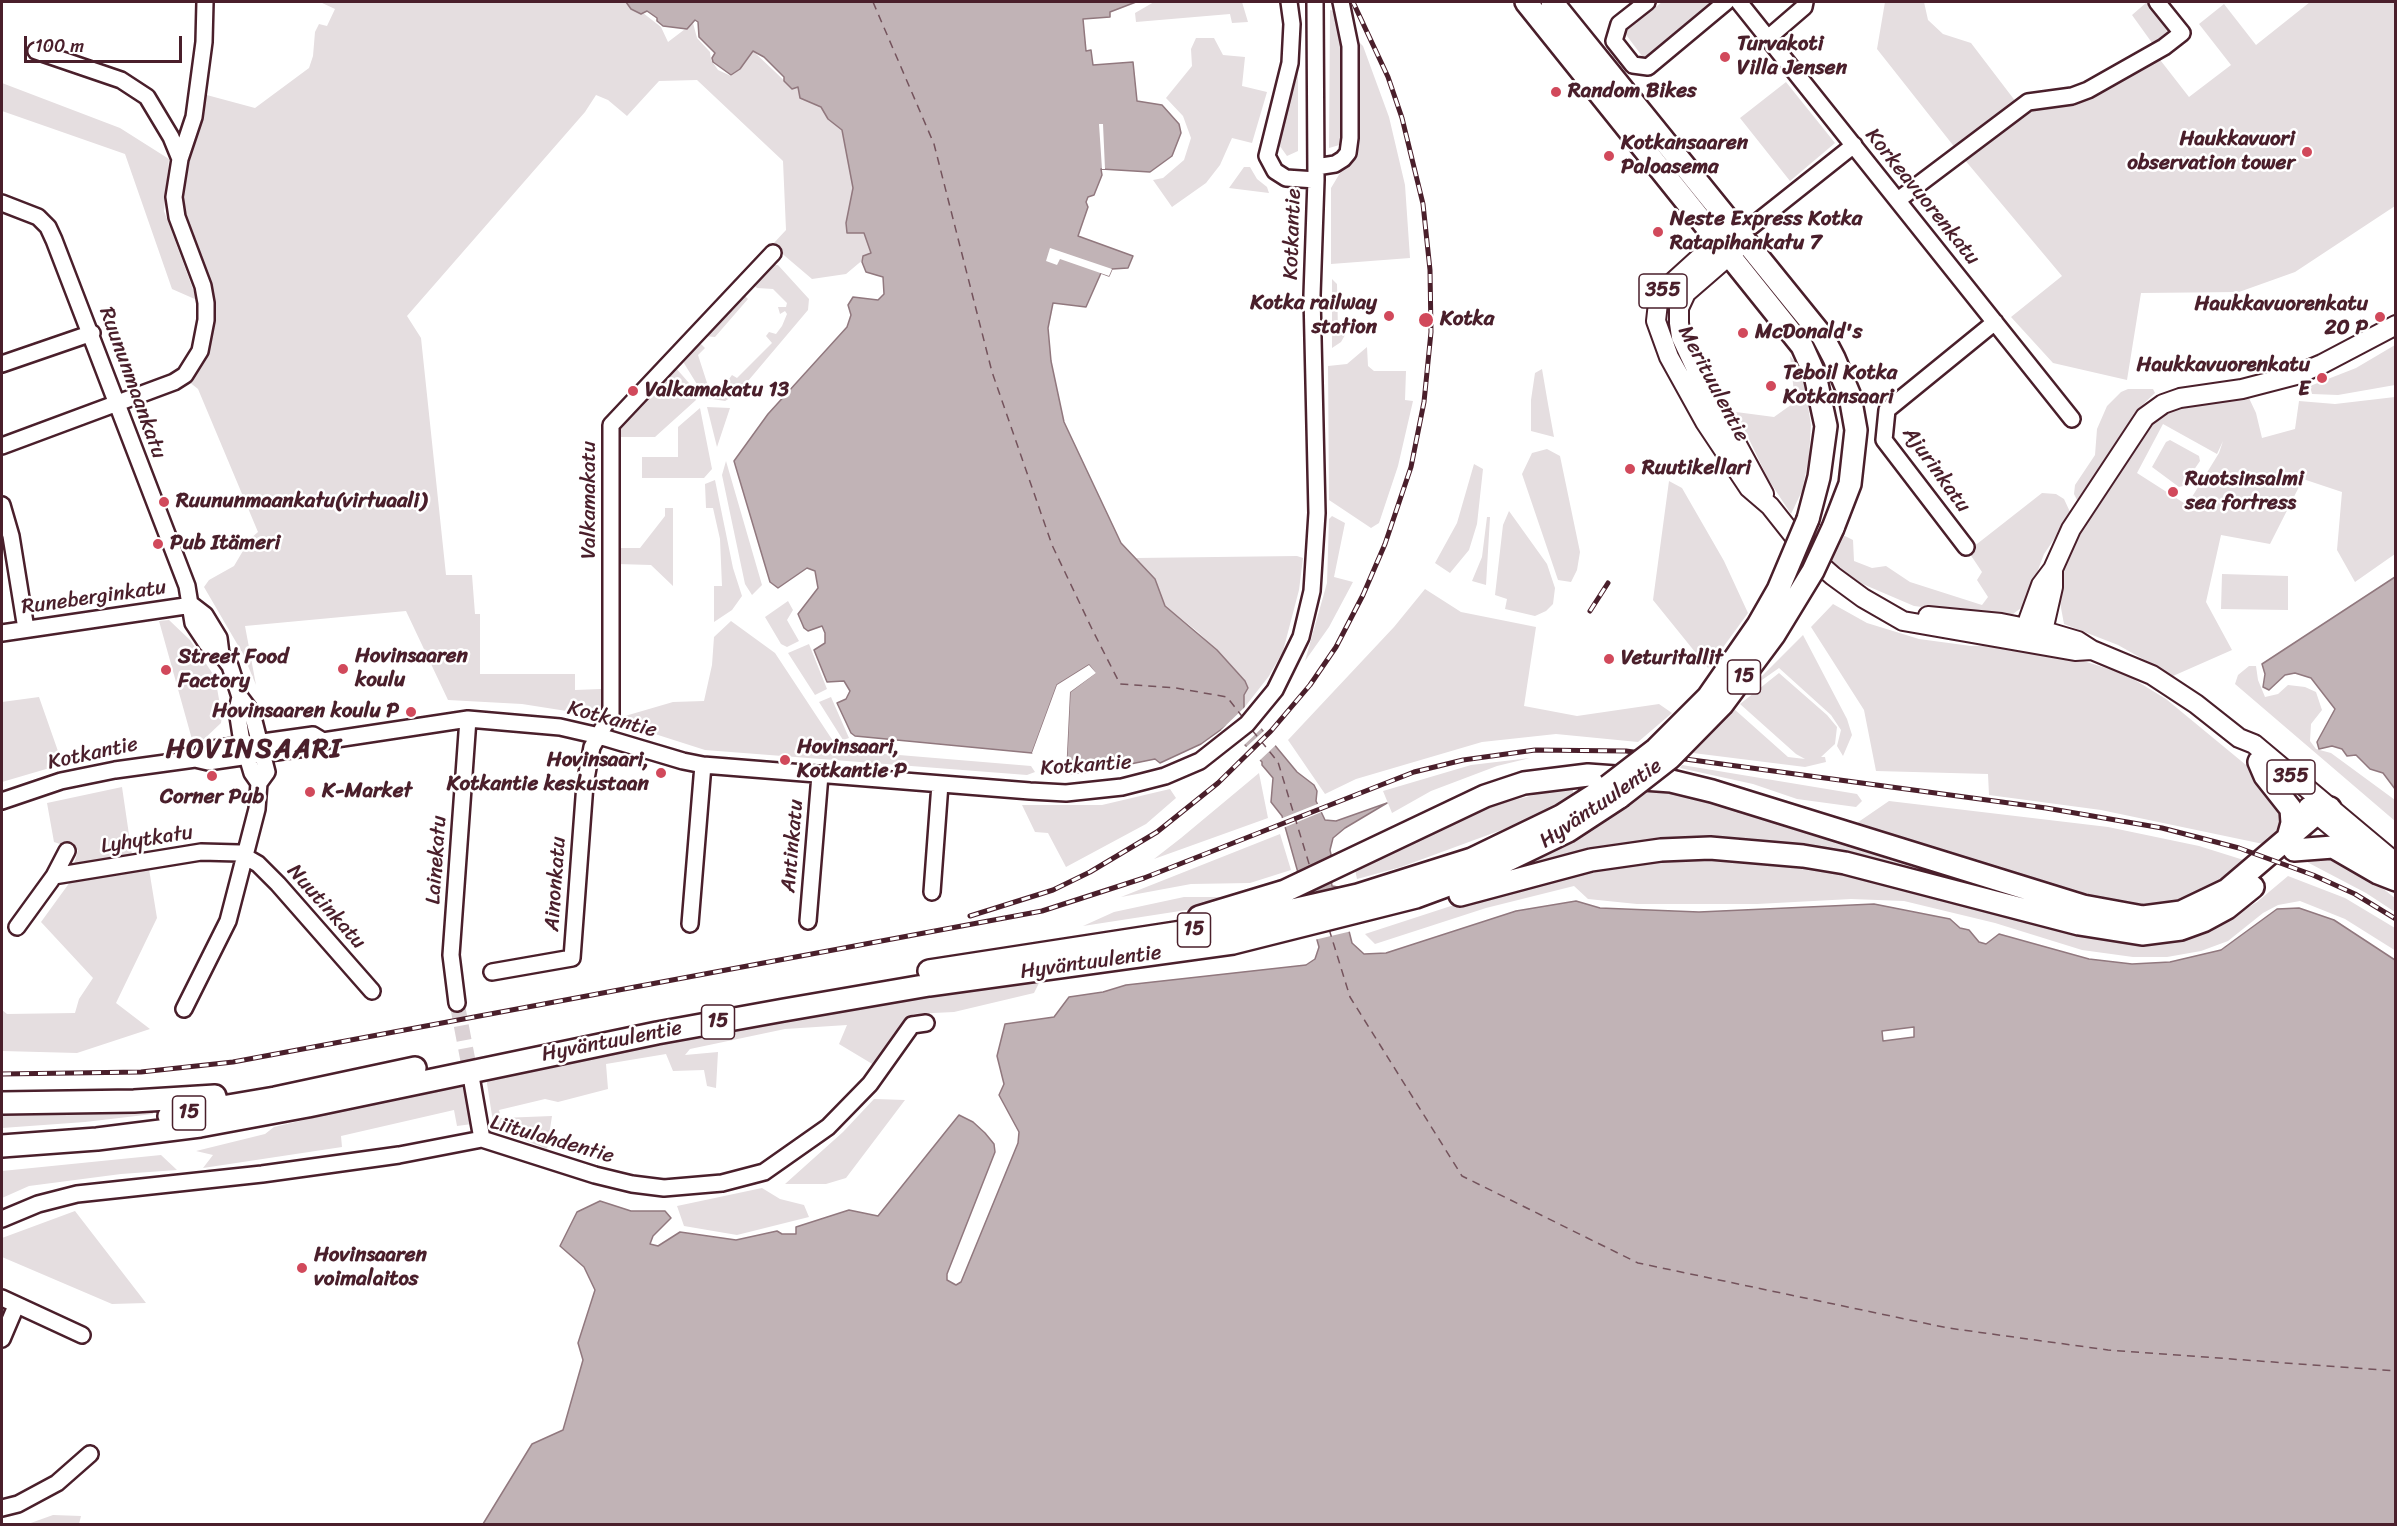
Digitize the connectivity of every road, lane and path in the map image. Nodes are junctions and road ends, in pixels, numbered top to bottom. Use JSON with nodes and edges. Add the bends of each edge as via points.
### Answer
{"nodes":[{"id":1,"x":205,"y":2,"type":"edge"},
{"id":2,"x":1289,"y":2,"type":"edge"},
{"id":3,"x":1315,"y":2,"type":"edge"},
{"id":4,"x":1341,"y":2,"type":"edge"},
{"id":5,"x":1526,"y":2,"type":"edge"},
{"id":6,"x":1552,"y":2,"type":"edge"},
{"id":7,"x":1647,"y":2,"type":"edge"},
{"id":8,"x":1726,"y":2,"type":"edge"},
{"id":9,"x":1739,"y":2,"type":"edge"},
{"id":10,"x":1805,"y":2,"type":"edge"},
{"id":11,"x":2157,"y":2,"type":"edge"},
{"id":12,"x":1768,"y":38,"type":"junction"},
{"id":13,"x":36,"y":51,"type":"dead end"},
{"id":14,"x":1854,"y":145,"type":"junction"},
{"id":15,"x":180,"y":159,"type":"junction"},
{"id":16,"x":1316,"y":174,"type":"junction"},
{"id":17,"x":1898,"y":200,"type":"junction"},
{"id":18,"x":2,"y":202,"type":"edge"},
{"id":19,"x":1736,"y":238,"type":"junction"},
{"id":20,"x":773,"y":253,"type":"dead end"},
{"id":21,"x":1995,"y":322,"type":"junction"},
{"id":22,"x":2396,"y":325,"type":"edge"},
{"id":23,"x":92,"y":333,"type":"junction"},
{"id":24,"x":2,"y":364,"type":"edge"},
{"id":25,"x":117,"y":404,"type":"junction"},
{"id":26,"x":2072,"y":419,"type":"dead end"},
{"id":27,"x":2,"y":446,"type":"edge"},
{"id":28,"x":2,"y":505,"type":"edge"},
{"id":29,"x":1966,"y":547,"type":"dead end"},
{"id":30,"x":192,"y":605,"type":"junction"},
{"id":31,"x":26,"y":629,"type":"junction"},
{"id":32,"x":2,"y":633,"type":"edge"},
{"id":33,"x":2034,"y":633,"type":"junction"},
{"id":34,"x":468,"y":719,"type":"junction"},
{"id":35,"x":599,"y":736,"type":"junction"},
{"id":36,"x":2239,"y":738,"type":"junction"},
{"id":37,"x":253,"y":750,"type":"junction"},
{"id":38,"x":2259,"y":762,"type":"junction"},
{"id":39,"x":703,"y":765,"type":"junction"},
{"id":40,"x":820,"y":775,"type":"junction"},
{"id":41,"x":940,"y":784,"type":"junction"},
{"id":42,"x":1614,"y":791,"type":"junction"},
{"id":43,"x":2,"y":801,"type":"edge"},
{"id":44,"x":2323,"y":815,"type":"junction"},
{"id":45,"x":2290,"y":846,"type":"junction"},
{"id":46,"x":67,"y":851,"type":"dead end"},
{"id":47,"x":245,"y":857,"type":"junction"},
{"id":48,"x":2396,"y":863,"type":"edge"},
{"id":49,"x":54,"y":876,"type":"junction"},
{"id":50,"x":2396,"y":880,"type":"edge"},
{"id":51,"x":932,"y":892,"type":"dead end"},
{"id":52,"x":1360,"y":903,"type":"junction"},
{"id":53,"x":808,"y":921,"type":"dead end"},
{"id":54,"x":1292,"y":921,"type":"junction"},
{"id":55,"x":20,"y":923,"type":"dead end"},
{"id":56,"x":690,"y":924,"type":"dead end"},
{"id":57,"x":1098,"y":946,"type":"junction"},
{"id":58,"x":492,"y":972,"type":"dead end"},
{"id":59,"x":372,"y":991,"type":"dead end"},
{"id":60,"x":457,"y":1003,"type":"tunnel mouth"},
{"id":61,"x":184,"y":1009,"type":"dead end"},
{"id":62,"x":926,"y":1023,"type":"dead end"},
{"id":63,"x":373,"y":1077,"type":"junction"},
{"id":64,"x":472,"y":1082,"type":"tunnel mouth"},
{"id":65,"x":2,"y":1103,"type":"edge"},
{"id":66,"x":2,"y":1132,"type":"edge"},
{"id":67,"x":482,"y":1139,"type":"junction"},
{"id":68,"x":59,"y":1143,"type":"junction"},
{"id":69,"x":2,"y":1146,"type":"edge"},
{"id":70,"x":2,"y":1154,"type":"edge"},
{"id":71,"x":2,"y":1219,"type":"edge"},
{"id":72,"x":2,"y":1298,"type":"edge"},
{"id":73,"x":16,"y":1306,"type":"junction"},
{"id":74,"x":82,"y":1335,"type":"dead end"},
{"id":75,"x":2,"y":1339,"type":"edge"},
{"id":76,"x":90,"y":1454,"type":"dead end"},
{"id":77,"x":2,"y":1508,"type":"edge"}],
"edges":[{"from":1,"to":15,"type":"street","via":[[194,117]]},
{"from":2,"to":16,"type":"street","via":[[1290,63],[1267,156],[1275,171],[1286,178]]},
{"from":3,"to":16,"type":"street","name":"Kotkantie"},
{"from":4,"to":16,"type":"street","via":[[1350,46],[1350,138],[1343,159]]},
{"from":5,"to":19,"type":"highway","number":"15"},
{"from":6,"to":19,"type":"highway","number":"15"},
{"from":7,"to":8,"type":"street","via":[[1619,24],[1614,41],[1633,65],[1648,67]]},
{"from":9,"to":12,"type":"street","name":"Korkeavuorenkatu"},
{"from":10,"to":12,"type":"street"},
{"from":11,"to":17,"type":"street","via":[[2182,33],[2164,47],[2088,90],[2028,102]]},
{"from":12,"to":14,"type":"street","name":"Korkeavuorenkatu"},
{"from":13,"to":15,"type":"street","via":[[121,80],[147,97]]},
{"from":14,"to":17,"type":"street","name":"Korkeavuorenkatu"},
{"from":14,"to":19,"type":"street"},
{"from":15,"to":25,"type":"street","via":[[174,190],[177,217],[205,295],[206,320],[200,351],[185,375]]},
{"from":16,"to":41,"type":"street","name":"Kotkantie","via":[[1312,294],[1316,565],[1301,637],[1284,676],[1262,708],[1230,740],[1183,769],[1122,787],[1066,792]]},
{"from":17,"to":21,"type":"street","name":"Korkeavuorenkatu"},
{"from":18,"to":23,"type":"street","name":"Ruununmaankatu","via":[[38,217],[48,228]]},
{"from":19,"to":33,"type":"main road","name":"Merituulentie","number":"355","via":[[1663,291],[1656,321],[1669,357],[1724,454],[1749,488],[1770,506],[1808,554],[1845,586],[1903,621]]},
{"from":19,"to":42,"type":"highway","name":"Hyväntuulentie","number":"15","bridge":true,"via":[[1802,346],[1815,375],[1822,401],[1825,442],[1819,477],[1808,519],[1778,590],[1758,625],[1708,697]]},
{"from":19,"to":42,"type":"highway","name":"Hyväntuulentie","number":"15","bridge":true,"via":[[1823,337],[1842,375],[1856,430],[1850,484],[1833,528],[1792,608],[1728,697],[1670,758]]},
{"from":20,"to":35,"type":"street","name":"Valkamakatu","via":[[611,425],[611,714]]},
{"from":21,"to":26,"type":"street","name":"Korkeavuorenkatu"},
{"from":21,"to":29,"type":"street","name":"Ajurinkatu","via":[[1887,410],[1884,440]]},
{"from":22,"to":33,"type":"main road","via":[[2296,375],[2188,397],[2163,404],[2145,417],[2071,529],[2053,569],[2053,587]]},
{"from":23,"to":24,"type":"street"},
{"from":23,"to":25,"type":"street","name":"Ruununmaankatu"},
{"from":25,"to":27,"type":"street"},
{"from":25,"to":30,"type":"street","name":"Ruununmaankatu"},
{"from":28,"to":31,"type":"street"},
{"from":30,"to":31,"type":"street","name":"Runeberginkatu"},
{"from":30,"to":37,"type":"street","name":"Ruununmaankatu","via":[[193,623],[207,645],[230,666],[240,697],[237,710]]},
{"from":31,"to":32,"type":"street","name":"Runeberginkatu"},
{"from":33,"to":36,"type":"main road","name":"Merituulentie","number":"355","via":[[2075,651],[2092,651],[2152,675]]},
{"from":34,"to":35,"type":"street","name":"Kotkantie","via":[[560,727]]},
{"from":34,"to":37,"type":"street","name":"Kotkantie","via":[[324,741],[313,735]]},
{"from":34,"to":60,"type":"street","name":"Lainekatu","via":[[451,955]]},
{"from":35,"to":39,"type":"street","name":"Kotkantie"},
{"from":35,"to":58,"type":"street","name":"Ainonkatu","via":[[592,747],[585,784],[572,958]]},
{"from":36,"to":38,"type":"main road","name":"Merituulentie","number":"355"},
{"from":36,"to":44,"type":"main road","name":"Merituulentie","number":"355","via":[[2254,744]]},
{"from":37,"to":43,"type":"street","name":"Kotkantie","via":[[206,750],[195,759],[61,781]]},
{"from":37,"to":47,"type":"street","name":"Ruununmaankatu","via":[[267,772],[259,783]]},
{"from":38,"to":44,"type":"main road","name":"Merituulentie","number":"355"},
{"from":38,"to":45,"type":"highway","via":[[2291,809]]},
{"from":39,"to":40,"type":"street","name":"Kotkantie"},
{"from":39,"to":56,"type":"street"},
{"from":40,"to":41,"type":"street","name":"Kotkantie"},
{"from":40,"to":53,"type":"street","name":"Antinkatu"},
{"from":41,"to":51,"type":"street"},
{"from":42,"to":52,"type":"highway","name":"Hyväntuulentie","number":"15","via":[[1472,859]]},
{"from":44,"to":45,"type":"highway"},
{"from":44,"to":48,"type":"main road","name":"Merituulentie","number":"355"},
{"from":44,"to":50,"type":"main road","name":"Merituulentie","number":"355"},
{"from":45,"to":50,"type":"highway","via":[[2333,847]]},
{"from":45,"to":52,"type":"highway","via":[[2227,908],[2194,925],[2154,934],[2079,924],[1845,863],[1710,848],[1591,860],[1420,907]]},
{"from":45,"to":57,"type":"highway","via":[[2204,904],[2168,915],[2143,916],[2083,906],[1712,791],[1671,781],[1588,775],[1524,783],[1485,796],[1285,891],[1206,916],[1152,926]]},
{"from":46,"to":49,"type":"street"},
{"from":47,"to":49,"type":"street","name":"Lyhytkatu","via":[[238,853],[201,852]]},
{"from":47,"to":59,"type":"street","name":"Nuutinkatu","via":[[278,884]]},
{"from":47,"to":61,"type":"street","via":[[228,921]]},
{"from":49,"to":55,"type":"street"},
{"from":52,"to":54,"type":"highway","name":"Hyväntuulentie","number":"15"},
{"from":54,"to":57,"type":"highway","name":"Hyväntuulentie","number":"15"},
{"from":54,"to":68,"type":"highway","name":"Hyväntuulentie","number":"15","via":[[1233,943],[848,998],[657,1033],[248,1118]]},
{"from":57,"to":63,"type":"highway","name":"Hyväntuulentie","number":"15","via":[[782,995]]},
{"from":62,"to":67,"type":"street","name":"Liitulahdentie","via":[[912,1025],[870,1084],[828,1127],[764,1172],[722,1183],[664,1188],[595,1175]]},
{"from":63,"to":65,"type":"highway","via":[[171,1100]]},
{"from":63,"to":66,"type":"highway","name":"Hyväntuulentie","number":"15","via":[[173,1116]]},
{"from":64,"to":67,"type":"street"},
{"from":67,"to":71,"type":"street","name":"Liitulahdentie","via":[[262,1174],[77,1194]]},
{"from":68,"to":69,"type":"highway","name":"Hyväntuulentie","number":"15"},
{"from":68,"to":70,"type":"highway"},
{"from":72,"to":73,"type":"street"},
{"from":73,"to":74,"type":"street"},
{"from":73,"to":75,"type":"street"},
{"from":76,"to":77,"type":"street","via":[[57,1483]]}]}
